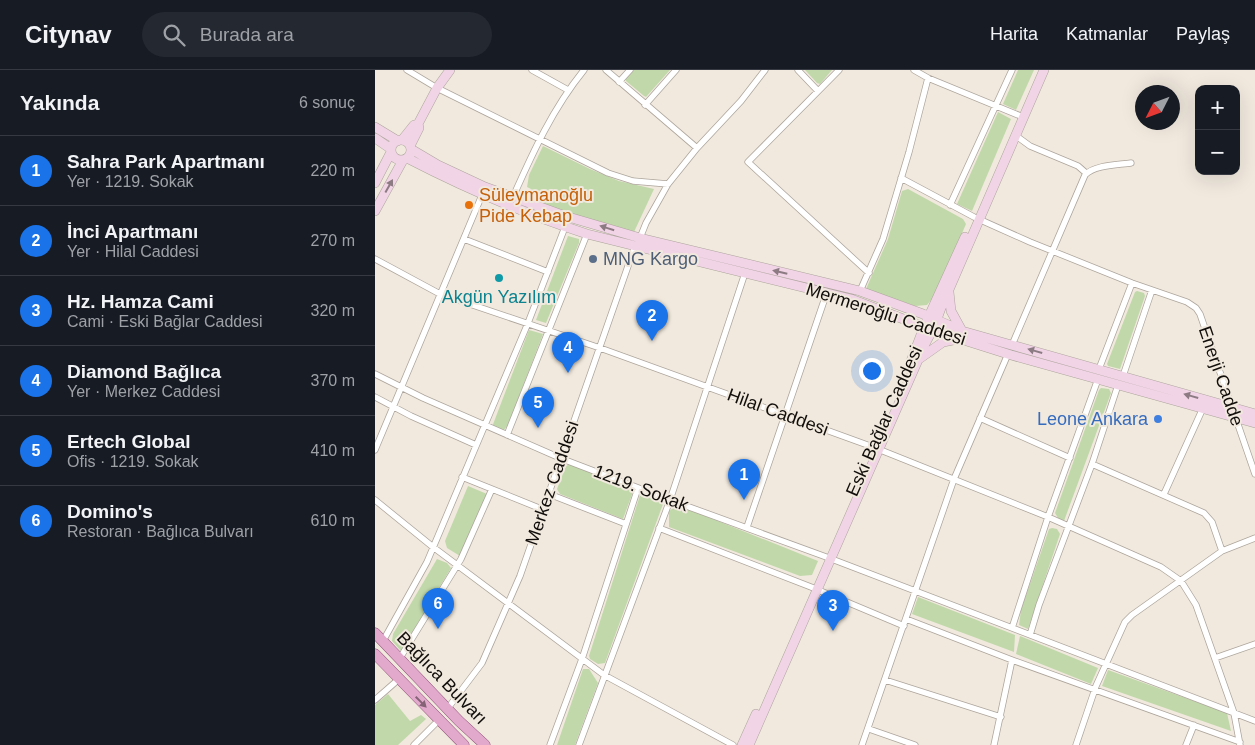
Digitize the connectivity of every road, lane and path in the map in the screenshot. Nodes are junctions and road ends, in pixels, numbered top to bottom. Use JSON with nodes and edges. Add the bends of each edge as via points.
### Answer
{"nodes":[{"id":1,"x":407,"y":70,"type":"edge"},
{"id":2,"x":450,"y":70,"type":"edge"},
{"id":3,"x":532,"y":70,"type":"edge"},
{"id":4,"x":584,"y":70,"type":"edge"},
{"id":5,"x":605,"y":70,"type":"edge"},
{"id":6,"x":630,"y":70,"type":"edge"},
{"id":7,"x":676,"y":70,"type":"edge"},
{"id":8,"x":765,"y":70,"type":"edge"},
{"id":9,"x":798,"y":70,"type":"edge"},
{"id":10,"x":839,"y":70,"type":"edge"},
{"id":11,"x":914,"y":70,"type":"edge"},
{"id":12,"x":1013,"y":70,"type":"edge"},
{"id":13,"x":1038,"y":70,"type":"edge"},
{"id":14,"x":1045,"y":70,"type":"edge"},
{"id":15,"x":928,"y":78,"type":"junction"},
{"id":16,"x":619,"y":82,"type":"junction"},
{"id":17,"x":437,"y":88,"type":"junction"},
{"id":18,"x":568,"y":90,"type":"junction"},
{"id":19,"x":818,"y":91,"type":"junction"},
{"id":20,"x":645,"y":105,"type":"junction"},
{"id":21,"x":995,"y":106,"type":"junction"},
{"id":22,"x":1020,"y":116,"type":"junction"},
{"id":23,"x":375,"y":127,"type":"edge"},
{"id":24,"x":1015,"y":135,"type":"junction"},
{"id":25,"x":375,"y":138,"type":"edge"},
{"id":26,"x":539,"y":140,"type":"junction"},
{"id":27,"x":405,"y":144,"type":"junction"},
{"id":28,"x":697,"y":148,"type":"junction"},
{"id":29,"x":391,"y":151,"type":"junction"},
{"id":30,"x":405,"y":159,"type":"junction"},
{"id":31,"x":1131,"y":163,"type":"dead end"},
{"id":32,"x":1087,"y":172,"type":"junction"},
{"id":33,"x":901,"y":178,"type":"junction"},
{"id":34,"x":375,"y":183,"type":"edge"},
{"id":35,"x":669,"y":184,"type":"junction"},
{"id":36,"x":482,"y":195,"type":"junction"},
{"id":37,"x":513,"y":196,"type":"junction"},
{"id":38,"x":950,"y":205,"type":"junction"},
{"id":39,"x":375,"y":211,"type":"edge"},
{"id":40,"x":976,"y":218,"type":"junction"},
{"id":41,"x":565,"y":227,"type":"junction"},
{"id":42,"x":587,"y":234,"type":"junction"},
{"id":43,"x":464,"y":239,"type":"junction"},
{"id":44,"x":637,"y":242,"type":"junction"},
{"id":45,"x":1053,"y":251,"type":"junction"},
{"id":46,"x":375,"y":259,"type":"edge"},
{"id":47,"x":548,"y":272,"type":"junction"},
{"id":48,"x":745,"y":273,"type":"junction"},
{"id":49,"x":869,"y":273,"type":"junction"},
{"id":50,"x":1132,"y":283,"type":"junction"},
{"id":51,"x":949,"y":289,"type":"junction"},
{"id":52,"x":1152,"y":290,"type":"junction"},
{"id":53,"x":860,"y":291,"type":"junction"},
{"id":54,"x":827,"y":292,"type":"junction"},
{"id":55,"x":441,"y":294,"type":"junction"},
{"id":56,"x":933,"y":318,"type":"junction"},
{"id":57,"x":528,"y":323,"type":"junction"},
{"id":58,"x":928,"y":329,"type":"junction"},
{"id":59,"x":548,"y":330,"type":"junction"},
{"id":60,"x":961,"y":335,"type":"junction"},
{"id":61,"x":600,"y":348,"type":"junction"},
{"id":62,"x":1010,"y":349,"type":"junction"},
{"id":63,"x":917,"y":361,"type":"junction"},
{"id":64,"x":1099,"y":369,"type":"junction"},
{"id":65,"x":375,"y":374,"type":"edge"},
{"id":66,"x":1123,"y":376,"type":"junction"},
{"id":67,"x":1098,"y":379,"type":"junction"},
{"id":68,"x":1118,"y":385,"type":"junction"},
{"id":69,"x":707,"y":387,"type":"junction"},
{"id":70,"x":401,"y":388,"type":"junction"},
{"id":71,"x":375,"y":397,"type":"edge"},
{"id":72,"x":393,"y":407,"type":"junction"},
{"id":73,"x":1203,"y":408,"type":"junction"},
{"id":74,"x":1233,"y":412,"type":"junction"},
{"id":75,"x":1255,"y":414,"type":"edge"},
{"id":76,"x":785,"y":415,"type":"junction"},
{"id":77,"x":980,"y":418,"type":"junction"},
{"id":78,"x":1255,"y":423,"type":"edge"},
{"id":79,"x":485,"y":426,"type":"junction"},
{"id":80,"x":507,"y":435,"type":"junction"},
{"id":81,"x":475,"y":445,"type":"junction"},
{"id":82,"x":875,"y":448,"type":"junction"},
{"id":83,"x":375,"y":450,"type":"edge"},
{"id":84,"x":561,"y":458,"type":"junction"},
{"id":85,"x":1070,"y":458,"type":"junction"},
{"id":86,"x":1092,"y":464,"type":"junction"},
{"id":87,"x":1255,"y":474,"type":"edge"},
{"id":88,"x":462,"y":477,"type":"junction"},
{"id":89,"x":955,"y":479,"type":"junction"},
{"id":90,"x":638,"y":488,"type":"junction"},
{"id":91,"x":492,"y":489,"type":"junction"},
{"id":92,"x":549,"y":494,"type":"junction"},
{"id":93,"x":1164,"y":494,"type":"junction"},
{"id":94,"x":375,"y":500,"type":"edge"},
{"id":95,"x":670,"y":500,"type":"junction"},
{"id":96,"x":544,"y":510,"type":"junction"},
{"id":97,"x":1048,"y":517,"type":"junction"},
{"id":98,"x":626,"y":524,"type":"junction"},
{"id":99,"x":1068,"y":526,"type":"junction"},
{"id":100,"x":747,"y":527,"type":"junction"},
{"id":101,"x":659,"y":528,"type":"junction"},
{"id":102,"x":1255,"y":538,"type":"edge"},
{"id":103,"x":433,"y":547,"type":"junction"},
{"id":104,"x":1222,"y":552,"type":"junction"},
{"id":105,"x":828,"y":558,"type":"junction"},
{"id":106,"x":457,"y":565,"type":"junction"},
{"id":107,"x":1181,"y":581,"type":"junction"},
{"id":108,"x":814,"y":588,"type":"junction"},
{"id":109,"x":915,"y":592,"type":"junction"},
{"id":110,"x":508,"y":603,"type":"junction"},
{"id":111,"x":905,"y":623,"type":"junction"},
{"id":112,"x":1012,"y":628,"type":"junction"},
{"id":113,"x":375,"y":633,"type":"edge"},
{"id":114,"x":1030,"y":635,"type":"junction"},
{"id":115,"x":383,"y":641,"type":"junction"},
{"id":116,"x":1255,"y":644,"type":"edge"},
{"id":117,"x":375,"y":654,"type":"edge"},
{"id":118,"x":400,"y":658,"type":"junction"},
{"id":119,"x":1215,"y":658,"type":"junction"},
{"id":120,"x":582,"y":659,"type":"junction"},
{"id":121,"x":1013,"y":660,"type":"junction"},
{"id":122,"x":1105,"y":664,"type":"junction"},
{"id":123,"x":604,"y":675,"type":"junction"},
{"id":124,"x":399,"y":679,"type":"junction"},
{"id":125,"x":885,"y":680,"type":"junction"},
{"id":126,"x":1094,"y":690,"type":"junction"},
{"id":127,"x":375,"y":700,"type":"edge"},
{"id":128,"x":448,"y":708,"type":"junction"},
{"id":129,"x":1234,"y":713,"type":"junction"},
{"id":130,"x":1001,"y":717,"type":"junction"},
{"id":131,"x":439,"y":720,"type":"junction"},
{"id":132,"x":1255,"y":721,"type":"edge"},
{"id":133,"x":1195,"y":725,"type":"junction"},
{"id":134,"x":869,"y":729,"type":"junction"},
{"id":135,"x":1240,"y":744,"type":"edge"},
{"id":136,"x":413,"y":745,"type":"edge"},
{"id":137,"x":464,"y":745,"type":"edge"},
{"id":138,"x":485,"y":745,"type":"edge"},
{"id":139,"x":550,"y":745,"type":"edge"},
{"id":140,"x":579,"y":745,"type":"edge"},
{"id":141,"x":740,"y":745,"type":"edge"},
{"id":142,"x":862,"y":745,"type":"edge"},
{"id":143,"x":915,"y":745,"type":"edge"},
{"id":144,"x":994,"y":745,"type":"edge"},
{"id":145,"x":1076,"y":745,"type":"edge"},
{"id":146,"x":1186,"y":745,"type":"edge"}],
"edges":[{"from":1,"to":17,"type":"street"},
{"from":2,"to":17,"type":"main road"},
{"from":3,"to":18,"type":"street"},
{"from":4,"to":18,"type":"street"},
{"from":5,"to":16,"type":"street"},
{"from":6,"to":16,"type":"street"},
{"from":7,"to":20,"type":"street"},
{"from":8,"to":28,"type":"street","name":"Merkez Caddesi"},
{"from":9,"to":19,"type":"street"},
{"from":10,"to":19,"type":"street"},
{"from":11,"to":15,"type":"street"},
{"from":12,"to":21,"type":"street"},
{"from":13,"to":22,"type":"main road","name":"Eski Bağlar Caddesi"},
{"from":14,"to":22,"type":"main road","name":"Eski Bağlar Caddesi"},
{"from":15,"to":21,"type":"street"},
{"from":15,"to":33,"type":"street"},
{"from":16,"to":20,"type":"street"},
{"from":17,"to":26,"type":"street"},
{"from":17,"to":27,"type":"main road","via":[[418,124],[419,128]]},
{"from":18,"to":26,"type":"street"},
{"from":19,"to":49,"type":"street","via":[[748,162]]},
{"from":20,"to":28,"type":"street"},
{"from":21,"to":22,"type":"street"},
{"from":21,"to":38,"type":"street"},
{"from":22,"to":24,"type":"main road","name":"Eski Bağlar Caddesi"},
{"from":22,"to":40,"type":"main road","name":"Eski Bağlar Caddesi"},
{"from":23,"to":27,"type":"main road","name":"Mermeroğlu Caddesi"},
{"from":24,"to":32,"type":"street","via":[[1030,146]]},
{"from":24,"to":40,"type":"main road","name":"Eski Bağlar Caddesi"},
{"from":25,"to":29,"type":"main road"},
{"from":26,"to":35,"type":"street","via":[[617,177]]},
{"from":26,"to":37,"type":"street"},
{"from":27,"to":29,"type":"main road","via":[[394,143]]},
{"from":27,"to":30,"type":"main road","via":[[409,155]]},
{"from":27,"to":37,"type":"main road","name":"Mermeroğlu Caddesi","via":[[439,165]]},
{"from":28,"to":35,"type":"street","name":"Merkez Caddesi"},
{"from":29,"to":30,"type":"main road","via":[[395,158]]},
{"from":29,"to":34,"type":"main road"},
{"from":30,"to":36,"type":"main road","name":"Mermeroğlu Caddesi"},
{"from":39,"to":30,"type":"main road","one_way":true},
{"from":31,"to":32,"type":"street"},
{"from":32,"to":45,"type":"street"},
{"from":33,"to":38,"type":"street"},
{"from":33,"to":49,"type":"street"},
{"from":35,"to":44,"type":"street","name":"Merkez Caddesi"},
{"from":36,"to":41,"type":"main road","name":"Mermeroğlu Caddesi"},
{"from":36,"to":43,"type":"street"},
{"from":44,"to":37,"type":"main road","name":"Mermeroğlu Caddesi","one_way":true},
{"from":38,"to":40,"type":"street"},
{"from":40,"to":45,"type":"street"},
{"from":40,"to":51,"type":"main road","name":"Eski Bağlar Caddesi"},
{"from":40,"to":56,"type":"main road","name":"Eski Bağlar Caddesi"},
{"from":41,"to":42,"type":"main road","name":"Mermeroğlu Caddesi"},
{"from":41,"to":47,"type":"street"},
{"from":42,"to":44,"type":"main road","name":"Mermeroğlu Caddesi"},
{"from":42,"to":59,"type":"street"},
{"from":43,"to":47,"type":"street"},
{"from":43,"to":55,"type":"street"},
{"from":44,"to":48,"type":"main road","name":"Mermeroğlu Caddesi"},
{"from":53,"to":44,"type":"main road","name":"Mermeroğlu Caddesi","one_way":true},
{"from":44,"to":61,"type":"street","name":"Merkez Caddesi"},
{"from":45,"to":50,"type":"street"},
{"from":45,"to":62,"type":"street"},
{"from":46,"to":55,"type":"street","name":"Hilal Caddesi"},
{"from":47,"to":57,"type":"street"},
{"from":48,"to":54,"type":"main road","name":"Mermeroğlu Caddesi"},
{"from":48,"to":69,"type":"street"},
{"from":49,"to":53,"type":"street"},
{"from":50,"to":52,"type":"street"},
{"from":50,"to":64,"type":"street"},
{"from":51,"to":56,"type":"main road","name":"Eski Bağlar Caddesi"},
{"from":51,"to":60,"type":"main road","via":[[951,311]]},
{"from":52,"to":66,"type":"street"},
{"from":52,"to":74,"type":"street","name":"Enerji Cadde","via":[[1187,302],[1200,314]]},
{"from":53,"to":56,"type":"main road","name":"Mermeroğlu Caddesi"},
{"from":54,"to":58,"type":"main road","name":"Mermeroğlu Caddesi"},
{"from":54,"to":76,"type":"street"},
{"from":55,"to":57,"type":"street","name":"Hilal Caddesi"},
{"from":55,"to":70,"type":"street"},
{"from":56,"to":58,"type":"main road","name":"Eski Bağlar Caddesi"},
{"from":56,"to":60,"type":"main road","name":"Mermeroğlu Caddesi"},
{"from":57,"to":59,"type":"street","name":"Hilal Caddesi"},
{"from":57,"to":79,"type":"street"},
{"from":58,"to":60,"type":"main road","name":"Mermeroğlu Caddesi"},
{"from":58,"to":63,"type":"main road"},
{"from":58,"to":82,"type":"main road","name":"Eski Bağlar Caddesi","via":[[911,360]]},
{"from":59,"to":61,"type":"street","name":"Hilal Caddesi"},
{"from":59,"to":80,"type":"street"},
{"from":60,"to":62,"type":"main road","name":"Mermeroğlu Caddesi"},
{"from":60,"to":63,"type":"main road","via":[[943,342]]},
{"from":61,"to":69,"type":"street","name":"Hilal Caddesi"},
{"from":61,"to":84,"type":"street","name":"Merkez Caddesi"},
{"from":64,"to":62,"type":"main road","name":"Mermeroğlu Caddesi","one_way":true},
{"from":62,"to":67,"type":"main road","name":"Mermeroğlu Caddesi"},
{"from":62,"to":77,"type":"street"},
{"from":63,"to":82,"type":"main road"},
{"from":64,"to":66,"type":"main road","name":"Mermeroğlu Caddesi"},
{"from":65,"to":70,"type":"street","name":"1219. Sokak"},
{"from":74,"to":66,"type":"main road","name":"Mermeroğlu Caddesi","one_way":true},
{"from":67,"to":68,"type":"main road","name":"Mermeroğlu Caddesi"},
{"from":67,"to":85,"type":"street"},
{"from":68,"to":73,"type":"main road","name":"Mermeroğlu Caddesi"},
{"from":68,"to":86,"type":"street"},
{"from":69,"to":76,"type":"street","name":"Hilal Caddesi"},
{"from":69,"to":95,"type":"street"},
{"from":70,"to":72,"type":"street"},
{"from":70,"to":79,"type":"street","name":"1219. Sokak"},
{"from":71,"to":72,"type":"street"},
{"from":72,"to":81,"type":"street"},
{"from":72,"to":83,"type":"street"},
{"from":73,"to":74,"type":"main road","name":"Mermeroğlu Caddesi"},
{"from":73,"to":93,"type":"street"},
{"from":74,"to":75,"type":"main road","name":"Mermeroğlu Caddesi"},
{"from":74,"to":78,"type":"main road","name":"Mermeroğlu Caddesi"},
{"from":74,"to":87,"type":"street","name":"Enerji Cadde"},
{"from":76,"to":82,"type":"street","name":"Hilal Caddesi"},
{"from":76,"to":100,"type":"street"},
{"from":77,"to":85,"type":"street"},
{"from":77,"to":89,"type":"street"},
{"from":79,"to":80,"type":"street","name":"1219. Sokak"},
{"from":79,"to":81,"type":"street"},
{"from":80,"to":84,"type":"street","name":"1219. Sokak"},
{"from":81,"to":88,"type":"street"},
{"from":82,"to":89,"type":"street","name":"Hilal Caddesi"},
{"from":82,"to":105,"type":"main road","name":"Eski Bağlar Caddesi"},
{"from":84,"to":90,"type":"street","name":"1219. Sokak"},
{"from":84,"to":92,"type":"street","name":"Merkez Caddesi"},
{"from":85,"to":97,"type":"street"},
{"from":86,"to":93,"type":"street"},
{"from":86,"to":99,"type":"street"},
{"from":88,"to":91,"type":"street"},
{"from":88,"to":103,"type":"street"},
{"from":89,"to":97,"type":"street","name":"Hilal Caddesi"},
{"from":89,"to":109,"type":"street"},
{"from":90,"to":95,"type":"street","name":"1219. Sokak"},
{"from":90,"to":98,"type":"street"},
{"from":91,"to":96,"type":"street"},
{"from":91,"to":106,"type":"street"},
{"from":92,"to":96,"type":"street","name":"Merkez Caddesi"},
{"from":92,"to":98,"type":"street"},
{"from":93,"to":104,"type":"street","via":[[1208,517]]},
{"from":94,"to":103,"type":"street"},
{"from":95,"to":100,"type":"street","name":"1219. Sokak"},
{"from":95,"to":101,"type":"street"},
{"from":96,"to":110,"type":"street","name":"Merkez Caddesi"},
{"from":97,"to":99,"type":"street","name":"Hilal Caddesi"},
{"from":97,"to":112,"type":"street"},
{"from":98,"to":120,"type":"street"},
{"from":99,"to":107,"type":"street","name":"Hilal Caddesi","via":[[1161,566]]},
{"from":99,"to":114,"type":"street"},
{"from":100,"to":105,"type":"street","name":"1219. Sokak"},
{"from":101,"to":108,"type":"street"},
{"from":101,"to":123,"type":"street"},
{"from":102,"to":104,"type":"street"},
{"from":103,"to":106,"type":"street"},
{"from":103,"to":115,"type":"street"},
{"from":104,"to":107,"type":"street"},
{"from":105,"to":108,"type":"main road","name":"Eski Bağlar Caddesi"},
{"from":105,"to":109,"type":"street","name":"1219. Sokak"},
{"from":106,"to":110,"type":"street"},
{"from":106,"to":118,"type":"street"},
{"from":107,"to":119,"type":"street","via":[[1196,605]]},
{"from":107,"to":122,"type":"street","via":[[1129,618],[1122,626]]},
{"from":108,"to":111,"type":"street"},
{"from":108,"to":141,"type":"main road","name":"Eski Bağlar Caddesi"},
{"from":109,"to":111,"type":"street"},
{"from":109,"to":112,"type":"street","name":"1219. Sokak"},
{"from":110,"to":120,"type":"street"},
{"from":110,"to":128,"type":"street","name":"Merkez Caddesi","via":[[483,663]]},
{"from":111,"to":121,"type":"street"},
{"from":111,"to":125,"type":"street"},
{"from":112,"to":114,"type":"street","name":"1219. Sokak"},
{"from":113,"to":115,"type":"main road","name":"Bağlıca Bulvarı"},
{"from":114,"to":122,"type":"street","name":"1219. Sokak"},
{"from":115,"to":118,"type":"main road","name":"Bağlıca Bulvarı"},
{"from":116,"to":119,"type":"street"},
{"from":117,"to":124,"type":"main road","name":"Bağlıca Bulvarı"},
{"from":118,"to":128,"type":"main road","name":"Bağlıca Bulvarı"},
{"from":119,"to":129,"type":"street"},
{"from":120,"to":123,"type":"street"},
{"from":120,"to":139,"type":"street"},
{"from":121,"to":126,"type":"street"},
{"from":121,"to":130,"type":"street"},
{"from":122,"to":126,"type":"street"},
{"from":122,"to":129,"type":"street","name":"1219. Sokak"},
{"from":123,"to":140,"type":"street"},
{"from":123,"to":141,"type":"street"},
{"from":124,"to":127,"type":"street"},
{"from":124,"to":131,"type":"main road","name":"Bağlıca Bulvarı","one_way":true},
{"from":125,"to":130,"type":"street"},
{"from":125,"to":134,"type":"street"},
{"from":126,"to":133,"type":"street"},
{"from":126,"to":145,"type":"street"},
{"from":128,"to":138,"type":"main road","name":"Bağlıca Bulvarı"},
{"from":129,"to":132,"type":"street","name":"1219. Sokak"},
{"from":129,"to":135,"type":"street"},
{"from":130,"to":144,"type":"street"},
{"from":131,"to":136,"type":"street"},
{"from":131,"to":137,"type":"main road","name":"Bağlıca Bulvarı"},
{"from":133,"to":135,"type":"street"},
{"from":133,"to":146,"type":"street"},
{"from":134,"to":142,"type":"street"},
{"from":134,"to":143,"type":"street"}]}
